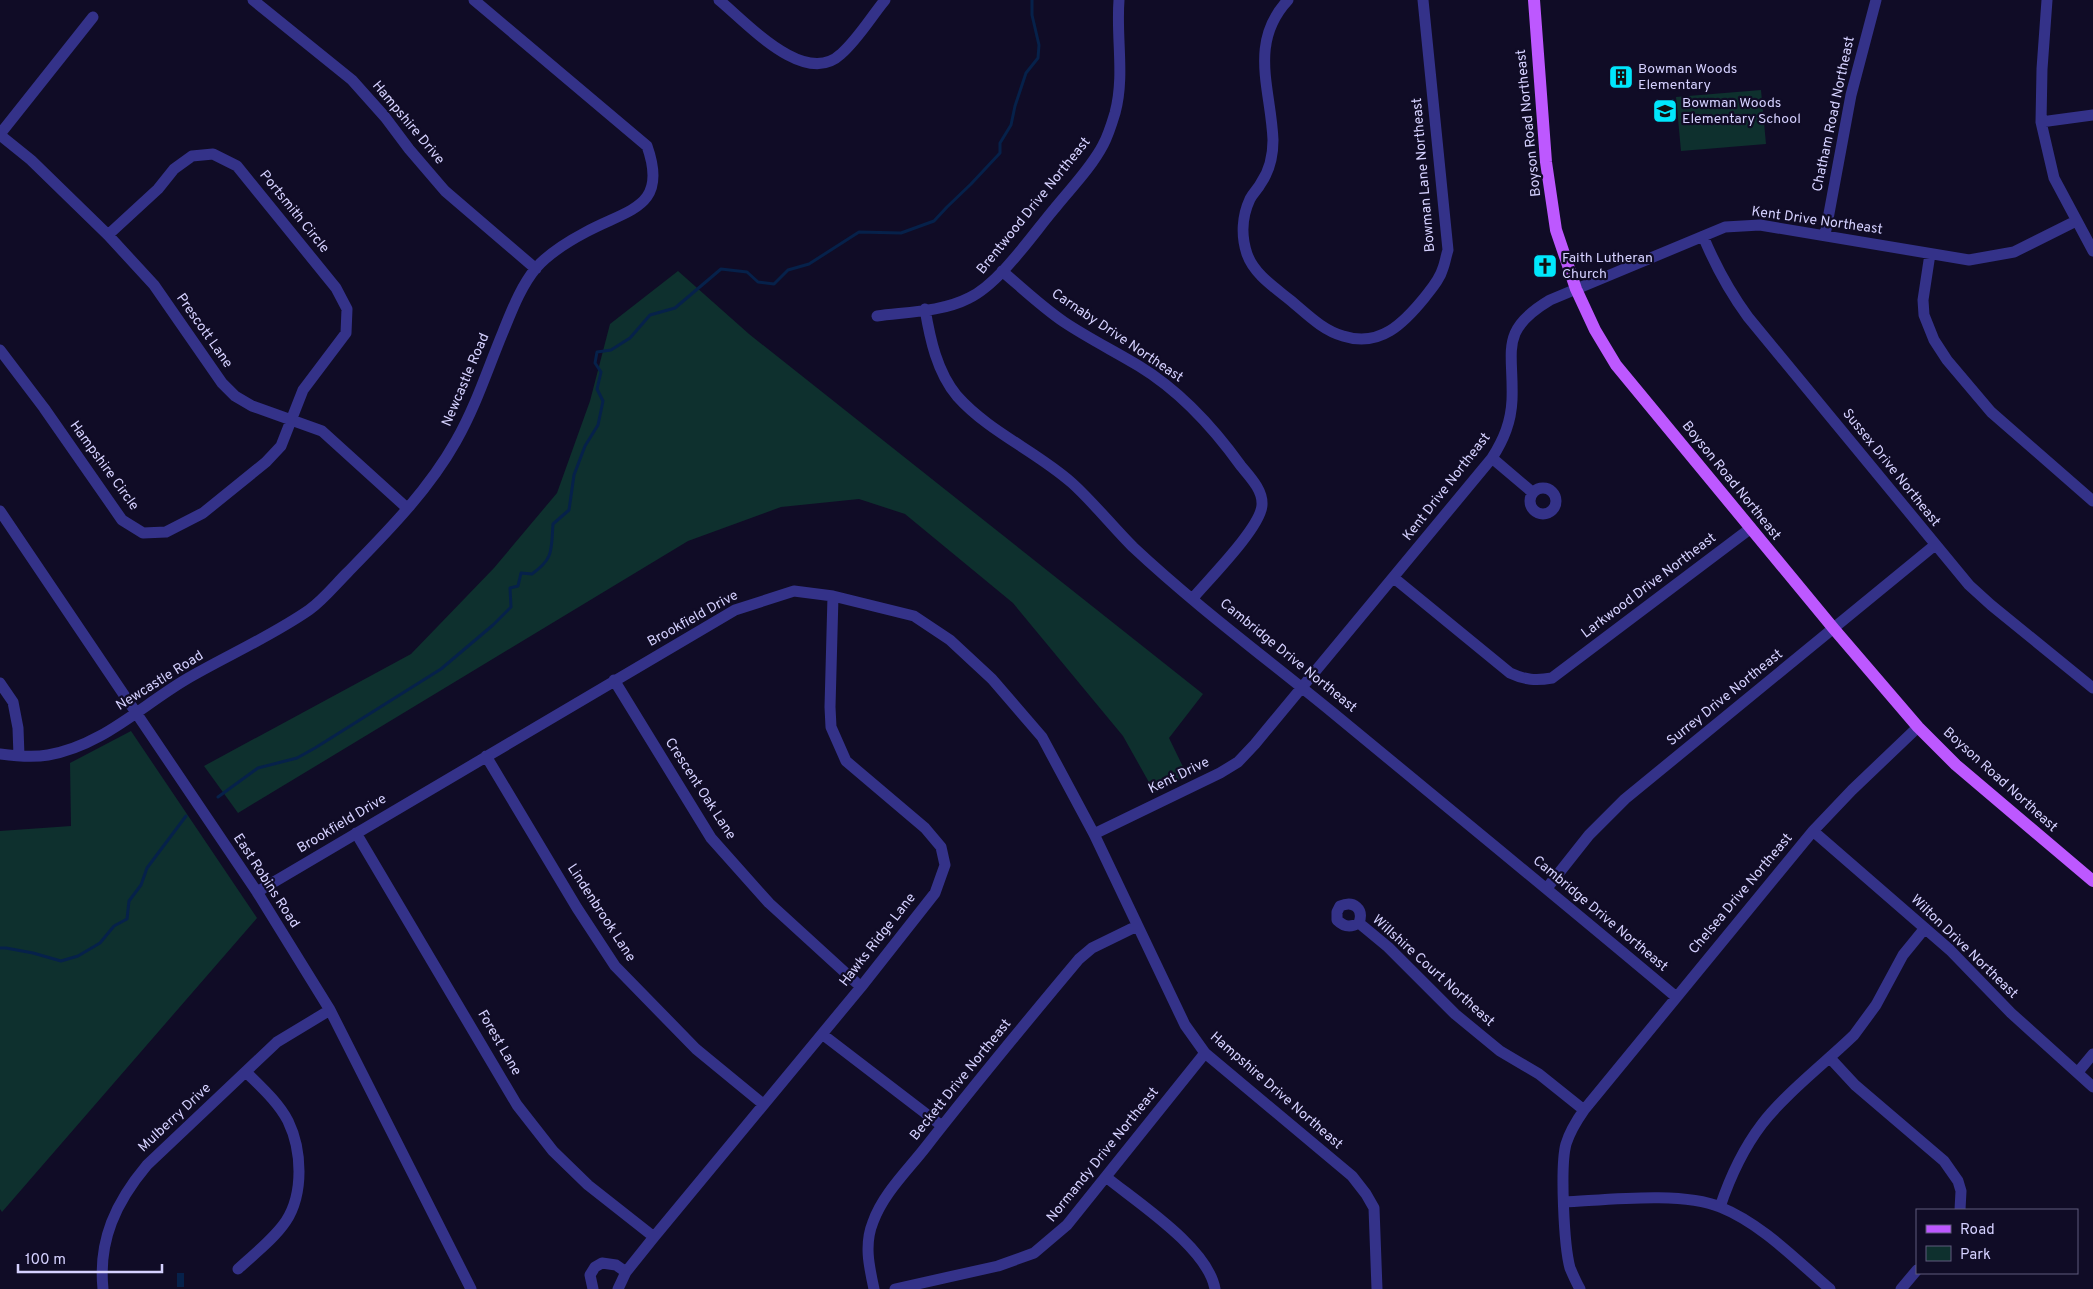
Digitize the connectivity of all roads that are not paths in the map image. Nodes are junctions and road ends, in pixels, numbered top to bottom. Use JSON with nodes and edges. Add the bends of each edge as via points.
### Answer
{"nodes":[{"id":1,"x":253,"y":0,"type":"edge"},
{"id":2,"x":474,"y":0,"type":"edge"},
{"id":3,"x":719,"y":0,"type":"edge"},
{"id":4,"x":885,"y":0,"type":"edge"},
{"id":5,"x":1119,"y":0,"type":"edge"},
{"id":6,"x":1288,"y":0,"type":"edge"},
{"id":7,"x":1423,"y":0,"type":"edge"},
{"id":8,"x":1534,"y":0,"type":"edge"},
{"id":9,"x":1876,"y":0,"type":"edge"},
{"id":10,"x":2048,"y":0,"type":"edge"},
{"id":11,"x":93,"y":17,"type":"dead end"},
{"id":12,"x":2093,"y":115,"type":"edge"},
{"id":13,"x":2041,"y":122,"type":"junction"},
{"id":14,"x":0,"y":135,"type":"edge"},
{"id":15,"x":2076,"y":221,"type":"junction"},
{"id":16,"x":108,"y":235,"type":"junction"},
{"id":17,"x":1825,"y":235,"type":"junction"},
{"id":18,"x":1703,"y":236,"type":"junction"},
{"id":19,"x":2093,"y":251,"type":"edge"},
{"id":20,"x":1930,"y":254,"type":"junction"},
{"id":21,"x":536,"y":269,"type":"junction"},
{"id":22,"x":1002,"y":271,"type":"junction"},
{"id":23,"x":1576,"y":290,"type":"junction"},
{"id":24,"x":925,"y":309,"type":"junction"},
{"id":25,"x":877,"y":316,"type":"dead end"},
{"id":26,"x":0,"y":350,"type":"edge"},
{"id":27,"x":292,"y":419,"type":"junction"},
{"id":28,"x":1492,"y":458,"type":"junction"},
{"id":29,"x":1532,"y":492,"type":"dead end"},
{"id":30,"x":2093,"y":501,"type":"edge"},
{"id":31,"x":407,"y":508,"type":"junction"},
{"id":32,"x":0,"y":511,"type":"edge"},
{"id":33,"x":1751,"y":528,"type":"junction"},
{"id":34,"x":1935,"y":545,"type":"junction"},
{"id":35,"x":1394,"y":578,"type":"junction"},
{"id":36,"x":833,"y":596,"type":"junction"},
{"id":37,"x":1193,"y":598,"type":"junction"},
{"id":38,"x":1834,"y":629,"type":"junction"},
{"id":39,"x":614,"y":680,"type":"junction"},
{"id":40,"x":0,"y":683,"type":"edge"},
{"id":41,"x":1301,"y":687,"type":"junction"},
{"id":42,"x":2093,"y":688,"type":"edge"},
{"id":43,"x":136,"y":713,"type":"junction"},
{"id":44,"x":1918,"y":727,"type":"junction"},
{"id":45,"x":1267,"y":730,"type":"joint"},
{"id":46,"x":0,"y":754,"type":"edge"},
{"id":47,"x":19,"y":756,"type":"junction"},
{"id":48,"x":486,"y":756,"type":"junction"},
{"id":49,"x":1812,"y":831,"type":"junction"},
{"id":50,"x":356,"y":833,"type":"junction"},
{"id":51,"x":1094,"y":834,"type":"junction"},
{"id":52,"x":2093,"y":881,"type":"edge"},
{"id":53,"x":1547,"y":888,"type":"junction"},
{"id":54,"x":256,"y":892,"type":"junction"},
{"id":55,"x":1358,"y":923,"type":"dead end"},
{"id":56,"x":1137,"y":926,"type":"junction"},
{"id":57,"x":1925,"y":928,"type":"junction"},
{"id":58,"x":861,"y":987,"type":"junction"},
{"id":59,"x":1675,"y":996,"type":"junction"},
{"id":60,"x":330,"y":1010,"type":"junction"},
{"id":61,"x":822,"y":1034,"type":"junction"},
{"id":62,"x":1205,"y":1053,"type":"junction"},
{"id":63,"x":2093,"y":1054,"type":"edge"},
{"id":64,"x":1830,"y":1058,"type":"junction"},
{"id":65,"x":246,"y":1072,"type":"junction"},
{"id":66,"x":2078,"y":1072,"type":"junction"},
{"id":67,"x":2092,"y":1082,"type":"edge"},
{"id":68,"x":763,"y":1104,"type":"junction"},
{"id":69,"x":1584,"y":1110,"type":"junction"},
{"id":70,"x":942,"y":1126,"type":"junction"},
{"id":71,"x":1106,"y":1177,"type":"junction"},
{"id":72,"x":1564,"y":1202,"type":"junction"},
{"id":73,"x":1720,"y":1206,"type":"junction"},
{"id":74,"x":1960,"y":1209,"type":"edge"},
{"id":75,"x":654,"y":1237,"type":"junction"},
{"id":76,"x":238,"y":1269,"type":"dead end"},
{"id":77,"x":1916,"y":1271,"type":"edge"},
{"id":78,"x":626,"y":1272,"type":"junction"},
{"id":79,"x":103,"y":1289,"type":"edge"},
{"id":80,"x":471,"y":1289,"type":"edge"},
{"id":81,"x":593,"y":1289,"type":"edge"},
{"id":82,"x":618,"y":1289,"type":"edge"},
{"id":83,"x":874,"y":1289,"type":"edge"},
{"id":84,"x":895,"y":1289,"type":"edge"},
{"id":85,"x":1215,"y":1289,"type":"edge"},
{"id":86,"x":1377,"y":1289,"type":"edge"},
{"id":87,"x":1580,"y":1289,"type":"edge"},
{"id":88,"x":1830,"y":1289,"type":"edge"},
{"id":89,"x":1901,"y":1289,"type":"edge"}],
"edges":[{"from":1,"to":21,"type":"street","name":"Hampshire Drive","via":[[352,80],[445,191]]},
{"from":2,"to":21,"type":"street","name":"Newcastle Road","via":[[647,146],[654,166],[652,186],[640,206],[587,232],[556,251]]},
{"from":3,"to":4,"type":"street","via":[[784,55],[803,63],[822,63],[840,55]]},
{"from":5,"to":22,"type":"street","name":"Brentwood Drive Northeast","via":[[1120,71],[1115,112],[1104,145]]},
{"from":6,"to":7,"type":"street","name":"Bowman Lane Northeast","via":[[1269,27],[1264,55],[1272,159],[1250,198],[1243,236],[1248,256],[1265,280],[1324,329],[1358,339],[1388,333],[1409,316],[1433,287],[1443,270],[1448,250]]},
{"from":8,"to":23,"type":"main road","name":"Boyson Road Northeast","via":[[1546,162],[1556,230]]},
{"from":9,"to":17,"type":"street","name":"Chatham Road Northeast","via":[[1850,95]]},
{"from":10,"to":13,"type":"street"},
{"from":11,"to":14,"type":"street"},
{"from":12,"to":13,"type":"street"},
{"from":13,"to":15,"type":"street","via":[[2054,178]]},
{"from":14,"to":16,"type":"street","name":"Prescott Lane","via":[[31,160]]},
{"from":15,"to":19,"type":"street"},
{"from":15,"to":20,"type":"street","name":"Kent Drive Northeast","via":[[2014,252],[1970,260]]},
{"from":16,"to":27,"type":"street","name":"Prescott Lane","via":[[154,285],[222,383],[235,396],[252,406]]},
{"from":16,"to":27,"type":"street","name":"Portsmith Circle","via":[[158,189],[174,169],[192,156],[213,154],[238,166],[336,288],[347,308],[346,333],[303,390]]},
{"from":17,"to":18,"type":"street","name":"Kent Drive Northeast","via":[[1760,224],[1725,227]]},
{"from":17,"to":20,"type":"street","name":"Kent Drive Northeast"},
{"from":18,"to":23,"type":"street","name":"Kent Drive Northeast"},
{"from":18,"to":34,"type":"street","name":"Sussex Drive Northeast","via":[[1720,273],[1748,317]]},
{"from":20,"to":30,"type":"street","via":[[1923,300],[1924,315],[1934,340],[1991,412]]},
{"from":21,"to":31,"type":"street","name":"Newcastle Road","via":[[514,304],[477,399],[456,441],[435,474]]},
{"from":22,"to":24,"type":"street","name":"Brentwood Drive Northeast","via":[[985,289],[969,298],[950,306]]},
{"from":22,"to":37,"type":"street","name":"Carnaby Drive Northeast","via":[[1062,320],[1097,344],[1139,366],[1174,392],[1220,437],[1260,490],[1262,504],[1258,521]]},
{"from":23,"to":28,"type":"street","name":"Kent Drive Northeast","via":[[1535,309],[1518,327],[1510,357],[1512,399],[1509,426]]},
{"from":23,"to":33,"type":"main road","name":"Boyson Road Northeast","via":[[1594,330],[1616,365]]},
{"from":24,"to":25,"type":"street","name":"Brentwood Drive Northeast"},
{"from":24,"to":37,"type":"street","name":"Cambridge Drive Northeast","via":[[938,364],[955,393],[978,417],[1041,458],[1073,484],[1133,546]]},
{"from":26,"to":27,"type":"street","name":"Hampshire Circle","via":[[122,520],[143,533],[166,532],[203,513],[266,462],[281,446]]},
{"from":27,"to":31,"type":"street","name":"Prescott Lane","via":[[322,430]]},
{"from":28,"to":29,"type":"street"},
{"from":28,"to":35,"type":"street","name":"Kent Drive Northeast"},
{"from":31,"to":43,"type":"street","name":"Newcastle Road","via":[[312,608],[266,638],[185,680]]},
{"from":32,"to":43,"type":"street","name":"East Robins Road"},
{"from":33,"to":35,"type":"street","name":"Larkwood Drive Northeast","via":[[1552,678],[1538,680],[1510,673]]},
{"from":33,"to":38,"type":"main road","name":"Boyson Road Northeast"},
{"from":34,"to":38,"type":"street","name":"Surrey Drive Northeast"},
{"from":34,"to":42,"type":"street","name":"Sussex Drive Northeast","via":[[1990,605]]},
{"from":35,"to":41,"type":"street","name":"Kent Drive Northeast"},
{"from":36,"to":39,"type":"street","name":"Brookfield Drive","via":[[794,591],[735,610]]},
{"from":36,"to":51,"type":"street","name":"Brookfield Drive","via":[[914,616],[950,640],[992,679],[1042,737]]},
{"from":36,"to":58,"type":"street","name":"Hawks Ridge Lane","via":[[831,728],[846,761],[925,828],[941,847],[945,865],[935,893]]},
{"from":37,"to":41,"type":"street","name":"Cambridge Drive Northeast"},
{"from":38,"to":44,"type":"main road","name":"Boyson Road Northeast"},
{"from":38,"to":53,"type":"street","name":"Surrey Drive Northeast","via":[[1625,799],[1589,835]]},
{"from":39,"to":48,"type":"street","name":"Brookfield Drive"},
{"from":39,"to":58,"type":"street","name":"Crescent Oak Lane","via":[[711,838],[769,903]]},
{"from":40,"to":47,"type":"street","via":[[13,702]]},
{"from":41,"to":45,"type":"street","name":"Kent Drive Northeast"},
{"from":41,"to":53,"type":"street","name":"Cambridge Drive Northeast"},
{"from":43,"to":47,"type":"street","name":"Newcastle Road","via":[[98,738],[72,750],[46,756]]},
{"from":43,"to":54,"type":"street","name":"East Robins Road"},
{"from":44,"to":49,"type":"street","name":"Chelsea Drive Northeast"},
{"from":44,"to":52,"type":"main road","name":"Boyson Road Northeast","via":[[1956,765]]},
{"from":45,"to":51,"type":"street","name":"Kent Drive","via":[[1238,762],[1220,773]]},
{"from":46,"to":47,"type":"street","name":"Newcastle Road"},
{"from":48,"to":50,"type":"street","name":"Brookfield Drive"},
{"from":48,"to":68,"type":"street","name":"Lindenbrook Lane","via":[[615,966],[696,1049]]},
{"from":49,"to":57,"type":"street","name":"Wilton Drive Northeast"},
{"from":49,"to":59,"type":"street","name":"Chelsea Drive Northeast"},
{"from":50,"to":54,"type":"street","name":"Brookfield Drive"},
{"from":50,"to":75,"type":"street","name":"Forest Lane","via":[[517,1105],[553,1151],[588,1185]]},
{"from":51,"to":56,"type":"street","name":"Hampshire Drive Northeast"},
{"from":53,"to":59,"type":"street","name":"Cambridge Drive Northeast"},
{"from":54,"to":60,"type":"street","name":"East Robins Road"},
{"from":55,"to":69,"type":"street","name":"Willshire Court Northeast","via":[[1388,947],[1455,1014],[1500,1051],[1539,1074]]},
{"from":56,"to":62,"type":"street","name":"Hampshire Drive Northeast","via":[[1185,1025]]},
{"from":56,"to":70,"type":"street","name":"Beckett Drive Northeast","via":[[1092,948],[1079,959]]},
{"from":57,"to":64,"type":"street","via":[[1903,955],[1865,1022]]},
{"from":57,"to":66,"type":"street","name":"Wilton Drive Northeast","via":[[2011,1013]]},
{"from":58,"to":61,"type":"street","name":"Hawks Ridge Lane"},
{"from":59,"to":69,"type":"street","name":"Chelsea Drive Northeast"},
{"from":60,"to":65,"type":"street","name":"Mulberry Drive","via":[[277,1042]]},
{"from":60,"to":80,"type":"street","name":"East Robins Road"},
{"from":61,"to":68,"type":"street","name":"Hawks Ridge Lane"},
{"from":61,"to":70,"type":"street"},
{"from":62,"to":71,"type":"street","name":"Normandy Drive Northeast"},
{"from":62,"to":86,"type":"street","name":"Hampshire Drive Northeast","via":[[1352,1176],[1366,1194],[1374,1208]]},
{"from":63,"to":66,"type":"street"},
{"from":64,"to":73,"type":"street","via":[[1762,1124],[1730,1178]]},
{"from":64,"to":74,"type":"street","via":[[1855,1085],[1949,1166],[1961,1192]]},
{"from":65,"to":76,"type":"street","via":[[276,1103],[288,1122],[299,1161],[296,1200],[287,1220]]},
{"from":65,"to":79,"type":"street","name":"Mulberry Drive","via":[[130,1185],[114,1212],[104,1247]]},
{"from":66,"to":67,"type":"street","name":"Wilton Drive Northeast"},
{"from":68,"to":75,"type":"street","name":"Hawks Ridge Lane"},
{"from":69,"to":72,"type":"street","name":"Chelsea Drive Northeast","via":[[1566,1144]]},
{"from":70,"to":83,"type":"street","name":"Beckett Drive Northeast","via":[[881,1204],[872,1222],[868,1260]]},
{"from":71,"to":84,"type":"street","name":"Normandy Drive Northeast","via":[[1067,1225],[1034,1253],[998,1266]]},
{"from":71,"to":85,"type":"street","via":[[1188,1244],[1213,1277]]},
{"from":72,"to":73,"type":"street","via":[[1684,1200]]},
{"from":72,"to":87,"type":"street","name":"Chelsea Drive Northeast","via":[[1566,1248],[1570,1268]]},
{"from":73,"to":88,"type":"street","via":[[1763,1232]]},
{"from":75,"to":78,"type":"street","name":"Hawks Ridge Lane"},
{"from":77,"to":89,"type":"street"},
{"from":78,"to":81,"type":"street","via":[[616,1265],[602,1263],[590,1274]]},
{"from":78,"to":82,"type":"street","name":"Hawks Ridge Lane"}]}
